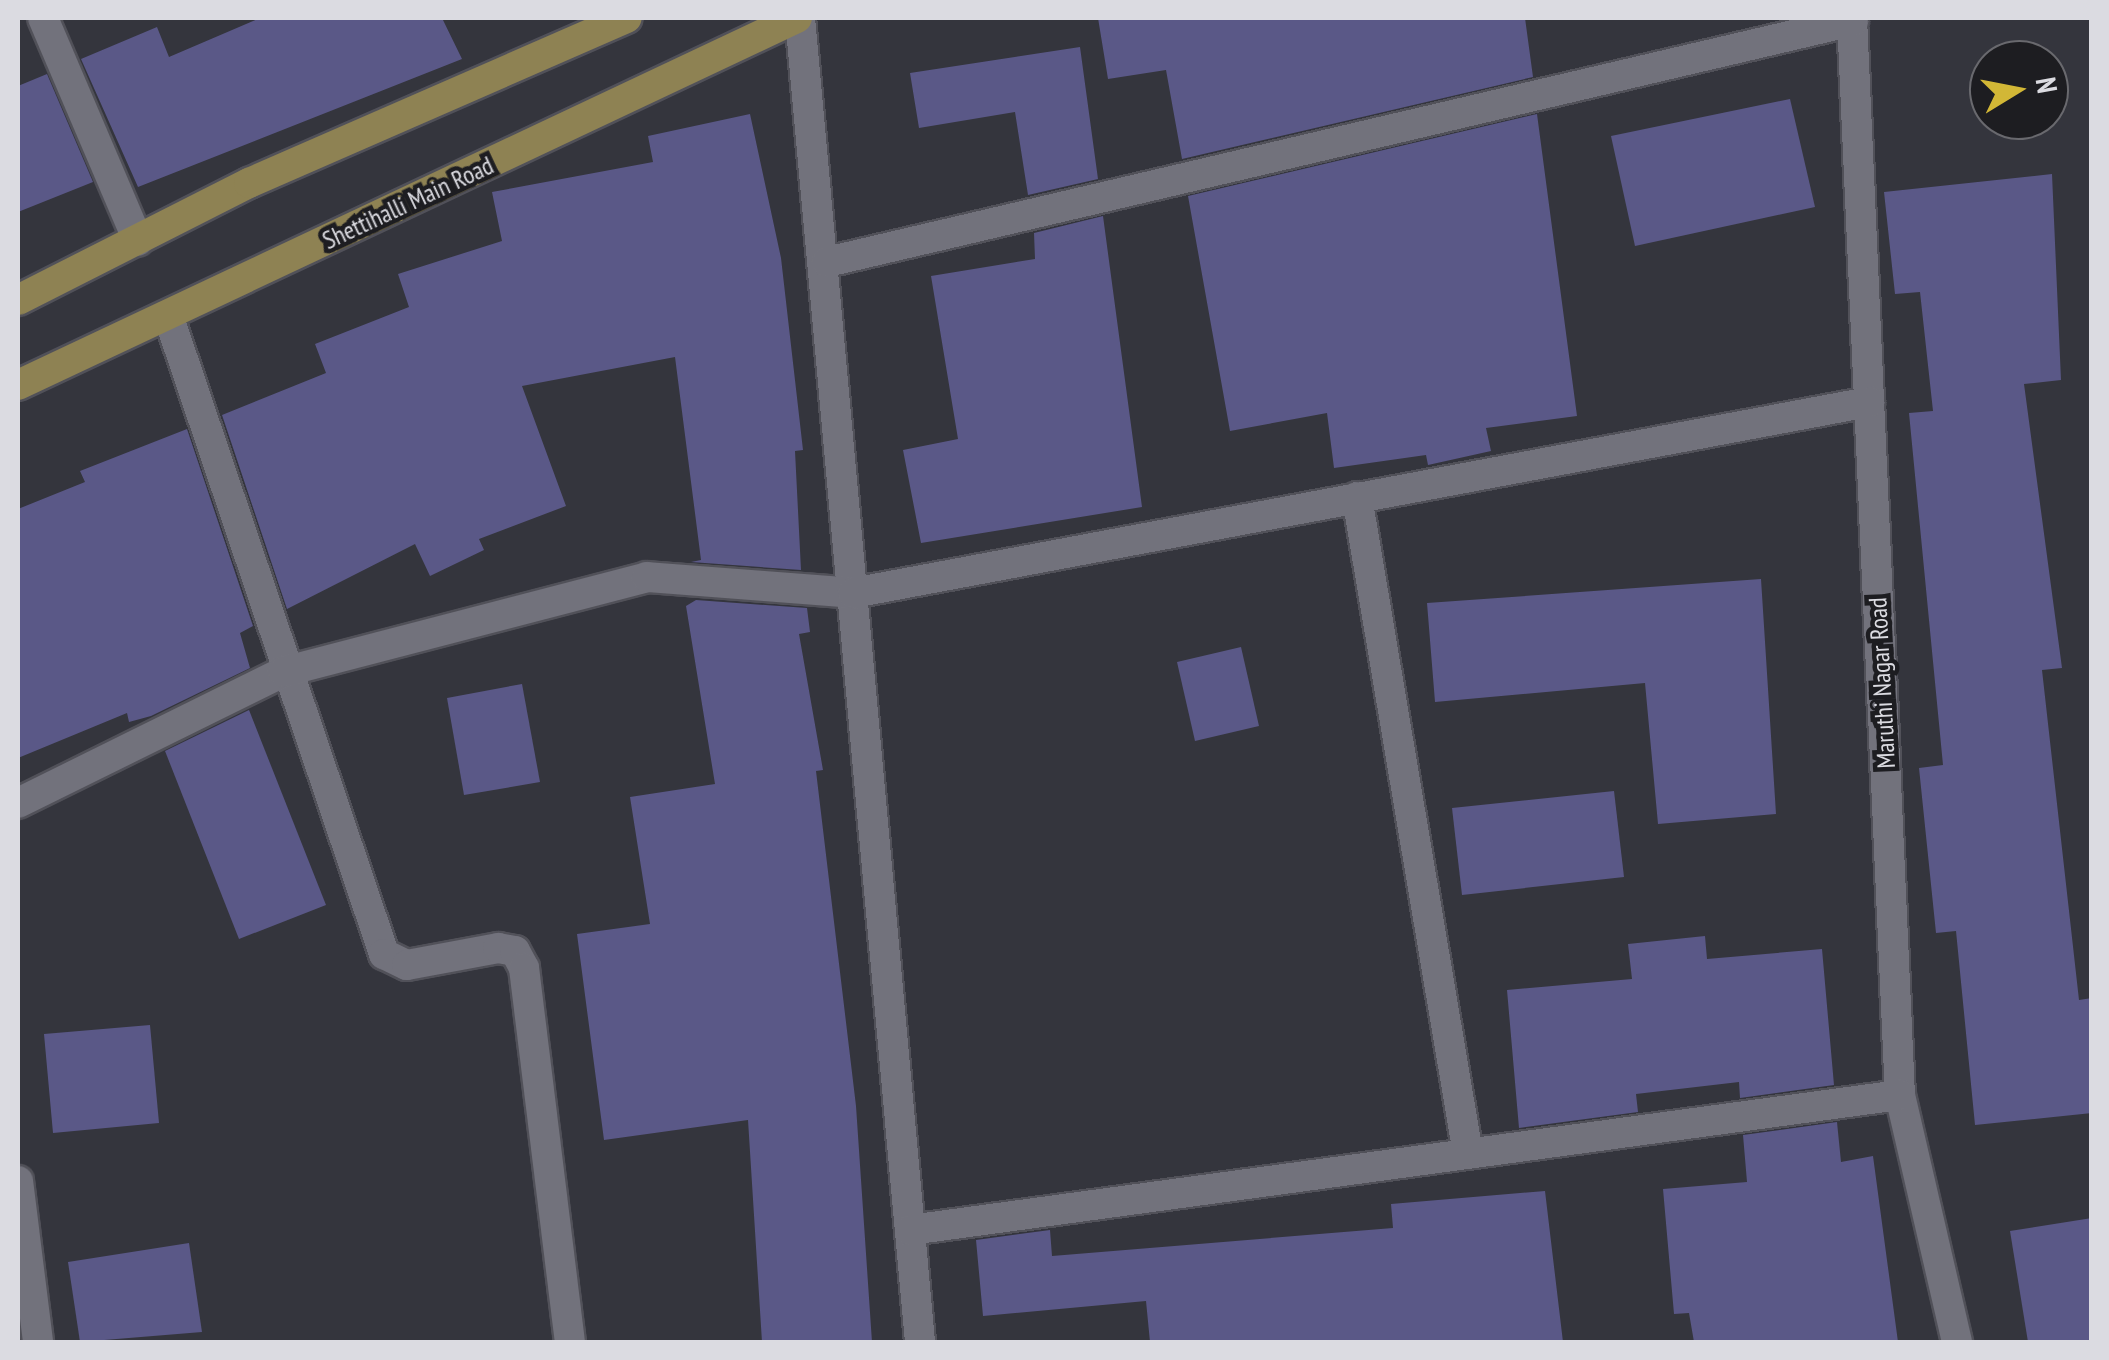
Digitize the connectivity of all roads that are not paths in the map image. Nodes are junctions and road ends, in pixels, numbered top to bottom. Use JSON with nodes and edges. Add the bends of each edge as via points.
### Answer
{"nodes":[{"id":1,"x":43,"y":18,"type":"edge"},
{"id":2,"x":626,"y":18,"type":"edge"},
{"id":3,"x":798,"y":18,"type":"edge"},
{"id":4,"x":1853,"y":19,"type":"edge"},
{"id":5,"x":138,"y":241,"type":"junction"},
{"id":6,"x":827,"y":262,"type":"junction"},
{"id":7,"x":18,"y":300,"type":"edge"},
{"id":8,"x":168,"y":315,"type":"junction"},
{"id":9,"x":18,"y":385,"type":"edge"},
{"id":10,"x":1869,"y":402,"type":"junction"},
{"id":11,"x":1358,"y":498,"type":"junction"},
{"id":12,"x":853,"y":593,"type":"junction"},
{"id":13,"x":284,"y":672,"type":"junction"},
{"id":14,"x":18,"y":803,"type":"edge"},
{"id":15,"x":1900,"y":1095,"type":"junction"},
{"id":16,"x":1468,"y":1154,"type":"junction"},
{"id":17,"x":18,"y":1181,"type":"edge"},
{"id":18,"x":910,"y":1230,"type":"junction"},
{"id":19,"x":38,"y":1342,"type":"edge"},
{"id":20,"x":570,"y":1342,"type":"edge"},
{"id":21,"x":920,"y":1342,"type":"edge"},
{"id":22,"x":1956,"y":1342,"type":"edge"}],
"edges":[{"from":1,"to":5,"type":"street"},
{"from":2,"to":5,"type":"main road","via":[[249,182]]},
{"from":3,"to":6,"type":"street"},
{"from":3,"to":8,"type":"main road","name":"Shettihalli Main Road"},
{"from":4,"to":6,"type":"street"},
{"from":4,"to":10,"type":"street","name":"Maruthi Nagar Road"},
{"from":5,"to":7,"type":"main road"},
{"from":6,"to":12,"type":"street"},
{"from":8,"to":9,"type":"main road","name":"Shettihalli Main Road"},
{"from":8,"to":13,"type":"street"},
{"from":10,"to":11,"type":"street"},
{"from":10,"to":15,"type":"street","name":"Maruthi Nagar Road"},
{"from":11,"to":12,"type":"street"},
{"from":11,"to":16,"type":"street"},
{"from":12,"to":13,"type":"street","via":[[647,578]]},
{"from":12,"to":18,"type":"street"},
{"from":13,"to":14,"type":"street"},
{"from":13,"to":20,"type":"street","via":[[384,954],[407,965],[498,948],[516,951],[524,968]]},
{"from":15,"to":16,"type":"street"},
{"from":15,"to":22,"type":"street","name":"Maruthi Nagar Road"},
{"from":16,"to":18,"type":"street"},
{"from":17,"to":19,"type":"street"},
{"from":18,"to":21,"type":"street"}]}
